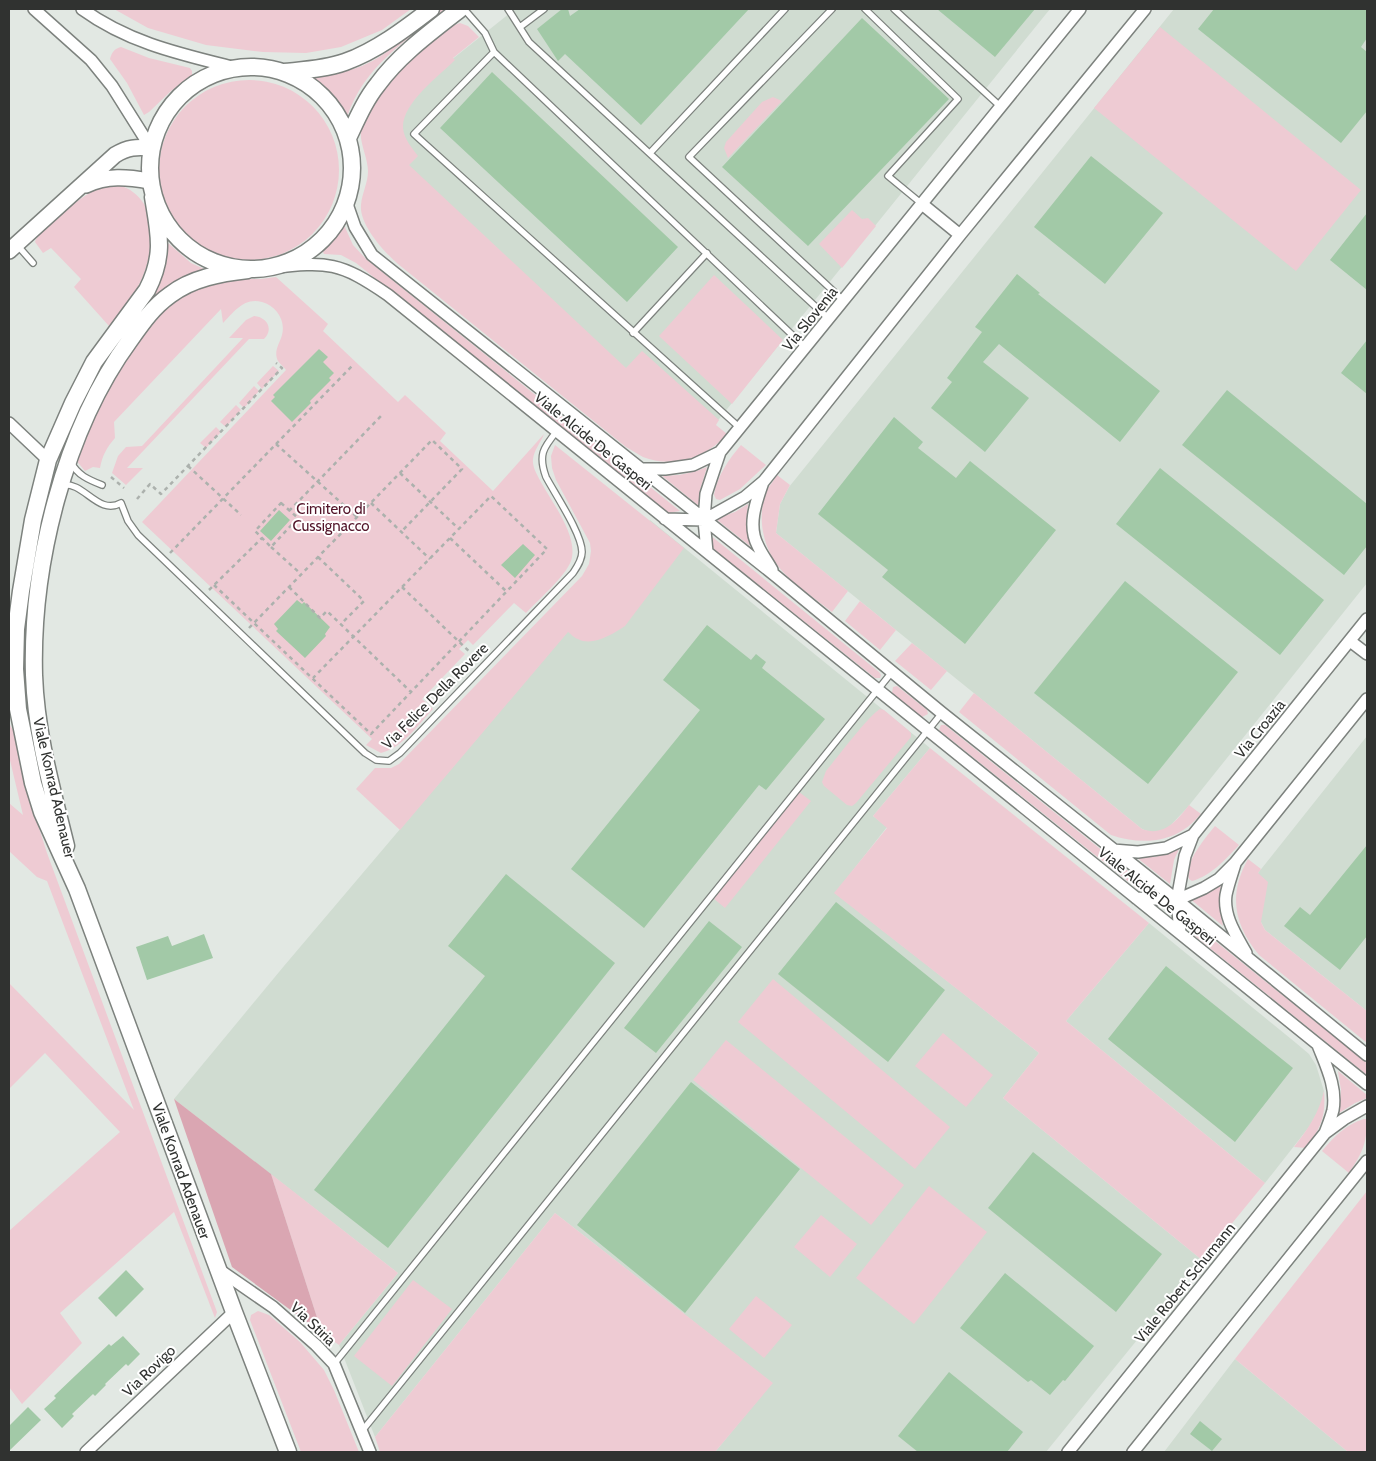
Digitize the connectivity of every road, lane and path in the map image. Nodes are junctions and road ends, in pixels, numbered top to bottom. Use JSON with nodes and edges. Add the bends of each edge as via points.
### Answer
{"nodes":[{"id":1,"x":34,"y":9,"type":"edge"},
{"id":2,"x":82,"y":9,"type":"edge"},
{"id":3,"x":431,"y":9,"type":"edge"},
{"id":4,"x":460,"y":9,"type":"edge"},
{"id":5,"x":464,"y":9,"type":"edge"},
{"id":6,"x":508,"y":9,"type":"edge"},
{"id":7,"x":544,"y":9,"type":"edge"},
{"id":8,"x":785,"y":9,"type":"edge"},
{"id":9,"x":832,"y":9,"type":"edge"},
{"id":10,"x":865,"y":9,"type":"edge"},
{"id":11,"x":894,"y":9,"type":"edge"},
{"id":12,"x":1080,"y":9,"type":"edge"},
{"id":13,"x":1145,"y":9,"type":"edge"},
{"id":14,"x":520,"y":27,"type":"junction"},
{"id":15,"x":494,"y":52,"type":"junction"},
{"id":16,"x":236,"y":68,"type":"junction"},
{"id":17,"x":284,"y":72,"type":"junction"},
{"id":18,"x":1001,"y":107,"type":"junction"},
{"id":19,"x":348,"y":138,"type":"junction"},
{"id":20,"x":151,"y":148,"type":"junction"},
{"id":21,"x":650,"y":153,"type":"junction"},
{"id":22,"x":80,"y":187,"type":"junction"},
{"id":23,"x":152,"y":189,"type":"junction"},
{"id":24,"x":347,"y":204,"type":"junction"},
{"id":25,"x":922,"y":204,"type":"junction"},
{"id":26,"x":960,"y":235,"type":"junction"},
{"id":27,"x":12,"y":247,"type":"edge"},
{"id":28,"x":706,"y":253,"type":"junction"},
{"id":29,"x":33,"y":262,"type":"dead end"},
{"id":30,"x":270,"y":268,"type":"junction"},
{"id":31,"x":248,"y":270,"type":"junction"},
{"id":32,"x":844,"y":301,"type":"junction"},
{"id":33,"x":829,"y":319,"type":"junction"},
{"id":34,"x":633,"y":333,"type":"junction"},
{"id":35,"x":806,"y":348,"type":"junction"},
{"id":36,"x":276,"y":363,"type":"dead end"},
{"id":37,"x":352,"y":366,"type":"dead end"},
{"id":38,"x":381,"y":416,"type":"dead end"},
{"id":39,"x":9,"y":423,"type":"edge"},
{"id":40,"x":740,"y":428,"type":"junction"},
{"id":41,"x":557,"y":431,"type":"junction"},
{"id":42,"x":276,"y":444,"type":"junction"},
{"id":43,"x":720,"y":452,"type":"junction"},
{"id":44,"x":48,"y":460,"type":"junction"},
{"id":45,"x":70,"y":460,"type":"junction"},
{"id":46,"x":188,"y":466,"type":"junction"},
{"id":47,"x":640,"y":469,"type":"junction"},
{"id":48,"x":400,"y":473,"type":"junction"},
{"id":49,"x":112,"y":477,"type":"dead end"},
{"id":50,"x":764,"y":480,"type":"junction"},
{"id":51,"x":318,"y":482,"type":"junction"},
{"id":52,"x":62,"y":485,"type":"junction"},
{"id":53,"x":102,"y":485,"type":"dead end"},
{"id":54,"x":124,"y":488,"type":"dead end"},
{"id":55,"x":223,"y":498,"type":"junction"},
{"id":56,"x":136,"y":499,"type":"dead end"},
{"id":57,"x":430,"y":501,"type":"junction"},
{"id":58,"x":370,"y":503,"type":"junction"},
{"id":59,"x":289,"y":511,"type":"junction"},
{"id":60,"x":241,"y":515,"type":"dead end"},
{"id":61,"x":357,"y":517,"type":"junction"},
{"id":62,"x":665,"y":519,"type":"junction"},
{"id":63,"x":704,"y":520,"type":"junction"},
{"id":64,"x":459,"y":529,"type":"junction"},
{"id":65,"x":401,"y":532,"type":"junction"},
{"id":66,"x":262,"y":538,"type":"junction"},
{"id":67,"x":450,"y":538,"type":"junction"},
{"id":68,"x":271,"y":547,"type":"junction"},
{"id":69,"x":172,"y":550,"type":"dead end"},
{"id":70,"x":707,"y":552,"type":"junction"},
{"id":71,"x":318,"y":557,"type":"junction"},
{"id":72,"x":430,"y":559,"type":"junction"},
{"id":73,"x":301,"y":574,"type":"junction"},
{"id":74,"x":777,"y":577,"type":"junction"},
{"id":75,"x":214,"y":585,"type":"junction"},
{"id":76,"x":289,"y":587,"type":"junction"},
{"id":77,"x":402,"y":587,"type":"junction"},
{"id":78,"x":211,"y":588,"type":"dead end"},
{"id":79,"x":507,"y":592,"type":"junction"},
{"id":80,"x":1367,"y":619,"type":"edge"},
{"id":81,"x":254,"y":623,"type":"junction"},
{"id":82,"x":341,"y":624,"type":"junction"},
{"id":83,"x":251,"y":626,"type":"dead end"},
{"id":84,"x":354,"y":636,"type":"junction"},
{"id":85,"x":1350,"y":641,"type":"junction"},
{"id":86,"x":459,"y":642,"type":"junction"},
{"id":87,"x":468,"y":651,"type":"dead end"},
{"id":88,"x":1367,"y":654,"type":"edge"},
{"id":89,"x":892,"y":672,"type":"junction"},
{"id":90,"x":313,"y":678,"type":"junction"},
{"id":91,"x":878,"y":690,"type":"junction"},
{"id":92,"x":411,"y":692,"type":"junction"},
{"id":93,"x":1367,"y":699,"type":"edge"},
{"id":94,"x":942,"y":713,"type":"junction"},
{"id":95,"x":929,"y":731,"type":"junction"},
{"id":96,"x":1193,"y":835,"type":"junction"},
{"id":97,"x":1113,"y":850,"type":"junction"},
{"id":98,"x":1235,"y":863,"type":"junction"},
{"id":99,"x":77,"y":889,"type":"junction"},
{"id":100,"x":1136,"y":898,"type":"junction"},
{"id":101,"x":1176,"y":900,"type":"junction"},
{"id":102,"x":1180,"y":933,"type":"junction"},
{"id":103,"x":1250,"y":960,"type":"junction"},
{"id":104,"x":1318,"y":1044,"type":"junction"},
{"id":105,"x":1367,"y":1055,"type":"edge"},
{"id":106,"x":1367,"y":1084,"type":"edge"},
{"id":107,"x":1367,"y":1106,"type":"edge"},
{"id":108,"x":1325,"y":1133,"type":"junction"},
{"id":109,"x":1367,"y":1161,"type":"edge"},
{"id":110,"x":218,"y":1269,"type":"junction"},
{"id":111,"x":234,"y":1312,"type":"junction"},
{"id":112,"x":334,"y":1364,"type":"junction"},
{"id":113,"x":362,"y":1432,"type":"junction"},
{"id":114,"x":86,"y":1452,"type":"edge"},
{"id":115,"x":288,"y":1452,"type":"edge"},
{"id":116,"x":370,"y":1452,"type":"edge"},
{"id":117,"x":1068,"y":1452,"type":"edge"},
{"id":118,"x":1133,"y":1452,"type":"edge"}],
"edges":[{"from":1,"to":20,"type":"street","via":[[91,60],[112,86]]},
{"from":2,"to":16,"type":"street","via":[[134,39]]},
{"from":3,"to":17,"type":"main road","via":[[363,55],[343,63]]},
{"from":4,"to":19,"type":"main road","via":[[395,63],[363,106]]},
{"from":5,"to":15,"type":"lane","via":[[485,33]]},
{"from":6,"to":14,"type":"lane"},
{"from":7,"to":14,"type":"lane"},
{"from":8,"to":21,"type":"lane"},
{"from":9,"to":32,"type":"lane","via":[[689,157]]},
{"from":10,"to":25,"type":"lane","via":[[958,99],[888,176]]},
{"from":11,"to":18,"type":"lane"},
{"from":12,"to":18,"type":"street","name":"Via Slovenia"},
{"from":13,"to":26,"type":"street"},
{"from":14,"to":21,"type":"lane","via":[[529,42]]},
{"from":15,"to":28,"type":"lane"},
{"from":15,"to":34,"type":"lane","via":[[414,134]]},
{"from":16,"to":17,"type":"main road","name":"Viale Konrad Adenauer","via":[[260,67]]},
{"from":16,"to":20,"type":"main road","name":"Viale Konrad Adenauer","via":[[210,76],[178,98],[166,113]]},
{"from":17,"to":19,"type":"main road","via":[[312,87],[328,101]]},
{"from":18,"to":25,"type":"street","name":"Via Slovenia"},
{"from":19,"to":24,"type":"main road","via":[[352,174]]},
{"from":20,"to":22,"type":"street","via":[[135,146],[121,152]]},
{"from":20,"to":23,"type":"main road","name":"Viale Konrad Adenauer","via":[[149,169]]},
{"from":21,"to":33,"type":"lane"},
{"from":22,"to":23,"type":"street","via":[[116,177]]},
{"from":22,"to":27,"type":"street"},
{"from":23,"to":31,"type":"main road","via":[[164,221],[180,242],[201,257],[226,267]]},
{"from":23,"to":44,"type":"main road","name":"Viale Konrad Adenauer","via":[[160,243],[154,277],[148,290],[94,362]]},
{"from":24,"to":30,"type":"main road","via":[[335,227],[317,246],[295,260]]},
{"from":24,"to":47,"type":"street","name":"Viale Alcide De Gasperi","via":[[355,227],[372,255]]},
{"from":25,"to":26,"type":"street"},
{"from":25,"to":32,"type":"street","name":"Via Slovenia"},
{"from":26,"to":50,"type":"street"},
{"from":27,"to":29,"type":"lane"},
{"from":28,"to":34,"type":"lane"},
{"from":28,"to":35,"type":"lane"},
{"from":30,"to":31,"type":"main road"},
{"from":30,"to":41,"type":"street","name":"Viale Alcide De Gasperi","via":[[327,264],[362,277]]},
{"from":31,"to":45,"type":"main road","name":"Viale Konrad Adenauer","via":[[224,273],[185,285],[156,305],[116,358],[94,396]]},
{"from":32,"to":33,"type":"street","name":"Via Slovenia"},
{"from":33,"to":35,"type":"street","name":"Via Slovenia"},
{"from":34,"to":40,"type":"lane"},
{"from":35,"to":40,"type":"street","name":"Via Slovenia"},
{"from":36,"to":46,"type":"path","via":[[282,368]]},
{"from":37,"to":42,"type":"path"},
{"from":38,"to":51,"type":"path"},
{"from":39,"to":44,"type":"street"},
{"from":40,"to":43,"type":"street","name":"Via Slovenia"},
{"from":41,"to":52,"type":"lane","name":"Via Felice Della Rovere","via":[[543,451],[542,467],[579,538],[580,563],[573,574],[389,761],[376,760],[365,753],[138,535],[120,503],[103,505],[71,484]]},
{"from":41,"to":62,"type":"street","name":"Viale Alcide De Gasperi"},
{"from":42,"to":51,"type":"path"},
{"from":42,"to":55,"type":"path"},
{"from":43,"to":47,"type":"street","name":"Via Slovenia","via":[[693,465]]},
{"from":43,"to":63,"type":"street","name":"Via Slovenia","via":[[706,494]]},
{"from":44,"to":99,"type":"main road","name":"Viale Konrad Adenauer","via":[[24,572],[16,629],[15,669],[18,709],[33,783],[42,812]]},
{"from":45,"to":52,"type":"main road","name":"Viale Konrad Adenauer"},
{"from":45,"to":53,"type":"lane","via":[[78,472]]},
{"from":46,"to":55,"type":"path"},
{"from":46,"to":56,"type":"path","via":[[161,494],[150,484]]},
{"from":47,"to":63,"type":"street","name":"Viale Alcide De Gasperi"},
{"from":48,"to":57,"type":"path"},
{"from":48,"to":57,"type":"path","via":[[432,440],[462,468]]},
{"from":48,"to":58,"type":"path"},
{"from":49,"to":54,"type":"path"},
{"from":50,"to":63,"type":"street","via":[[746,496]]},
{"from":50,"to":74,"type":"street","via":[[753,513],[754,529],[757,545]]},
{"from":51,"to":59,"type":"path"},
{"from":51,"to":61,"type":"path"},
{"from":52,"to":99,"type":"main road","name":"Viale Konrad Adenauer","via":[[42,561],[35,615],[34,677],[42,749]]},
{"from":55,"to":60,"type":"path"},
{"from":55,"to":69,"type":"path"},
{"from":57,"to":64,"type":"path"},
{"from":57,"to":65,"type":"path"},
{"from":58,"to":61,"type":"path"},
{"from":58,"to":65,"type":"path"},
{"from":59,"to":66,"type":"path","via":[[281,503],[255,531]]},
{"from":59,"to":68,"type":"path","via":[[298,518]]},
{"from":61,"to":71,"type":"path"},
{"from":62,"to":63,"type":"street"},
{"from":62,"to":70,"type":"street","name":"Viale Alcide De Gasperi"},
{"from":63,"to":70,"type":"street","name":"Via Slovenia"},
{"from":63,"to":74,"type":"street","name":"Viale Alcide De Gasperi"},
{"from":64,"to":67,"type":"path"},
{"from":64,"to":79,"type":"path","via":[[492,496],[547,549]]},
{"from":65,"to":72,"type":"path"},
{"from":66,"to":68,"type":"path"},
{"from":66,"to":75,"type":"path"},
{"from":67,"to":72,"type":"path"},
{"from":67,"to":79,"type":"path"},
{"from":68,"to":73,"type":"path"},
{"from":70,"to":91,"type":"street","name":"Viale Alcide De Gasperi"},
{"from":71,"to":73,"type":"path"},
{"from":71,"to":82,"type":"path","via":[[364,601]]},
{"from":72,"to":77,"type":"path"},
{"from":73,"to":76,"type":"path"},
{"from":74,"to":89,"type":"street","name":"Viale Alcide De Gasperi"},
{"from":75,"to":78,"type":"path"},
{"from":75,"to":81,"type":"path"},
{"from":76,"to":81,"type":"path"},
{"from":76,"to":82,"type":"path","via":[[320,618],[327,611]]},
{"from":77,"to":84,"type":"path"},
{"from":77,"to":86,"type":"path"},
{"from":79,"to":86,"type":"path"},
{"from":80,"to":85,"type":"street","name":"Via Croazia"},
{"from":81,"to":83,"type":"path"},
{"from":81,"to":90,"type":"path"},
{"from":82,"to":84,"type":"path"},
{"from":84,"to":90,"type":"path"},
{"from":84,"to":92,"type":"path"},
{"from":85,"to":88,"type":"street"},
{"from":85,"to":96,"type":"street","name":"Via Croazia"},
{"from":86,"to":87,"type":"path"},
{"from":86,"to":92,"type":"path"},
{"from":89,"to":91,"type":"lane"},
{"from":89,"to":94,"type":"street","name":"Viale Alcide De Gasperi"},
{"from":90,"to":92,"type":"path","via":[[371,734]]},
{"from":91,"to":95,"type":"street","name":"Viale Alcide De Gasperi"},
{"from":91,"to":112,"type":"lane"},
{"from":93,"to":98,"type":"street"},
{"from":94,"to":95,"type":"lane"},
{"from":94,"to":97,"type":"street","name":"Viale Alcide De Gasperi"},
{"from":95,"to":100,"type":"street","name":"Viale Alcide De Gasperi"},
{"from":95,"to":113,"type":"lane"},
{"from":96,"to":97,"type":"street","name":"Via Croazia","via":[[1166,848],[1138,852]]},
{"from":96,"to":101,"type":"street","name":"Via Croazia"},
{"from":97,"to":101,"type":"street","name":"Viale Alcide De Gasperi"},
{"from":98,"to":101,"type":"street","via":[[1218,880]]},
{"from":98,"to":103,"type":"street","via":[[1226,896],[1227,911],[1231,926]]},
{"from":99,"to":110,"type":"main road","name":"Viale Konrad Adenauer"},
{"from":100,"to":101,"type":"street"},
{"from":100,"to":102,"type":"street","name":"Viale Alcide De Gasperi"},
{"from":101,"to":102,"type":"street","name":"Via Croazia"},
{"from":101,"to":103,"type":"street","name":"Viale Alcide De Gasperi"},
{"from":102,"to":104,"type":"street","name":"Viale Alcide De Gasperi"},
{"from":103,"to":105,"type":"street","name":"Viale Alcide De Gasperi"},
{"from":104,"to":106,"type":"street","name":"Viale Alcide De Gasperi"},
{"from":104,"to":108,"type":"street","name":"Viale Robert Schumann","via":[[1334,1094],[1333,1110]]},
{"from":107,"to":108,"type":"street","name":"Viale Robert Schumann"},
{"from":108,"to":117,"type":"street","name":"Viale Robert Schumann"},
{"from":109,"to":118,"type":"street"},
{"from":110,"to":111,"type":"main road","name":"Viale Konrad Adenauer"},
{"from":110,"to":112,"type":"street","name":"Via Stiria","via":[[286,1318]]},
{"from":111,"to":114,"type":"street","name":"Via Rovigo"},
{"from":111,"to":115,"type":"main road","name":"Viale Konrad Adenauer"},
{"from":112,"to":113,"type":"street","name":"Via Stiria"},
{"from":113,"to":116,"type":"street","name":"Via Stiria"}]}
